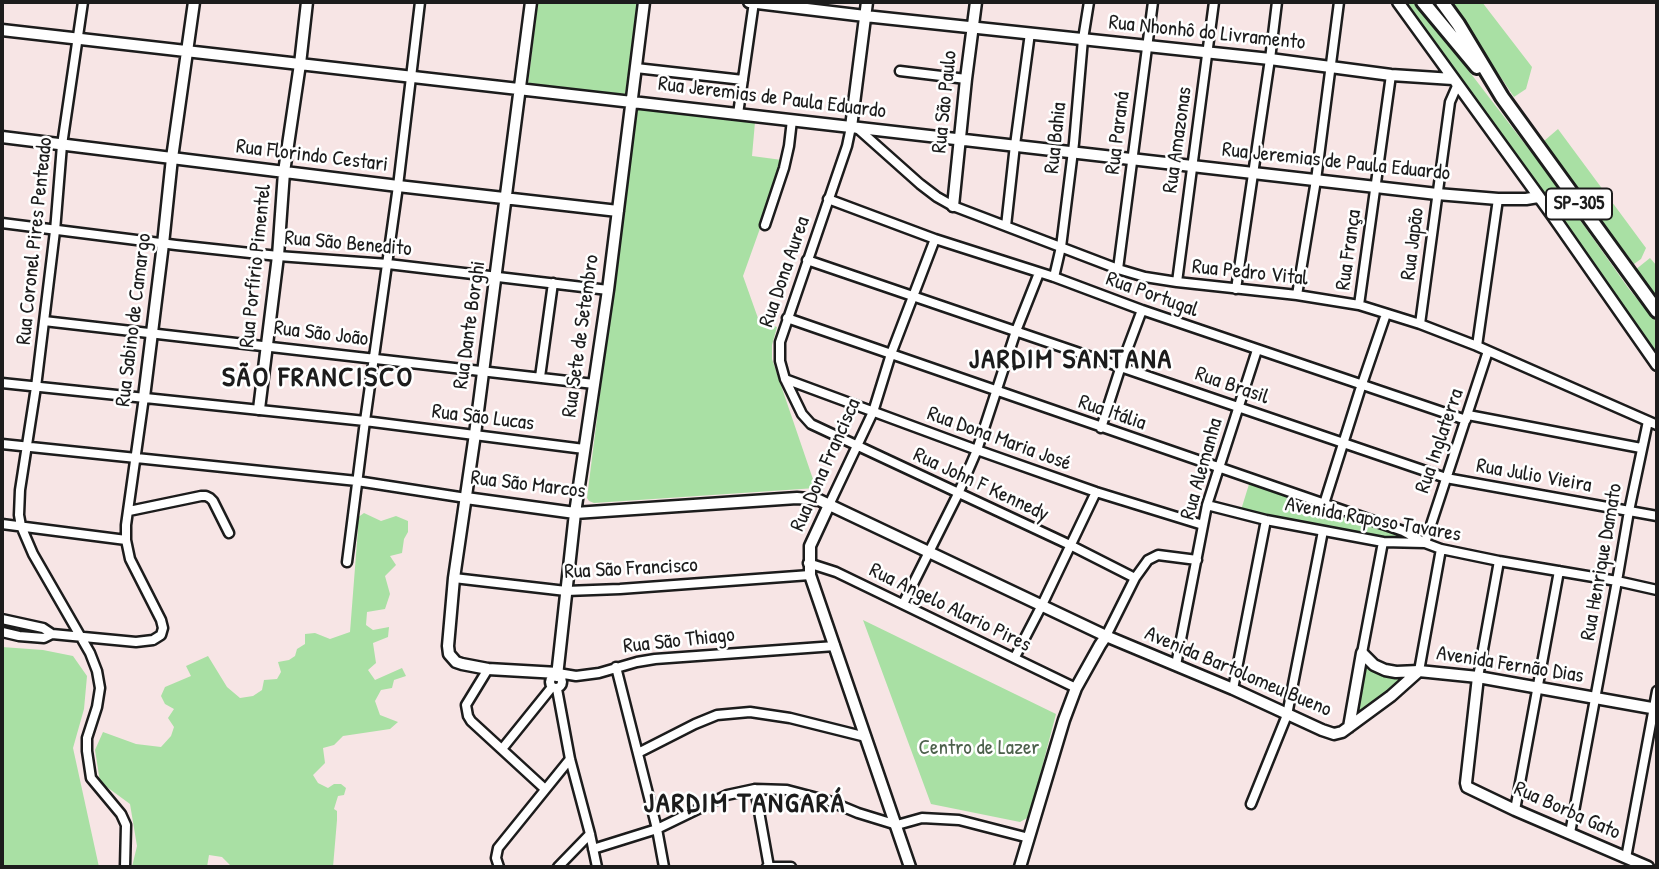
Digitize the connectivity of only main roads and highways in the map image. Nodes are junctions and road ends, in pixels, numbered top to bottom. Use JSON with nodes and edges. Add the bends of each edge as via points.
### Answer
{"nodes":[{"id":1,"x":1423,"y":2,"type":"edge"},
{"id":2,"x":1442,"y":2,"type":"edge"},
{"id":3,"x":1502,"y":97,"type":"junction"},
{"id":4,"x":1657,"y":311,"type":"edge"}],
"edges":[{"from":1,"to":3,"type":"main road","number":"SP-305"},
{"from":2,"to":3,"type":"main road","number":"SP-305"},
{"from":3,"to":4,"type":"main road","number":"SP-305"}]}
